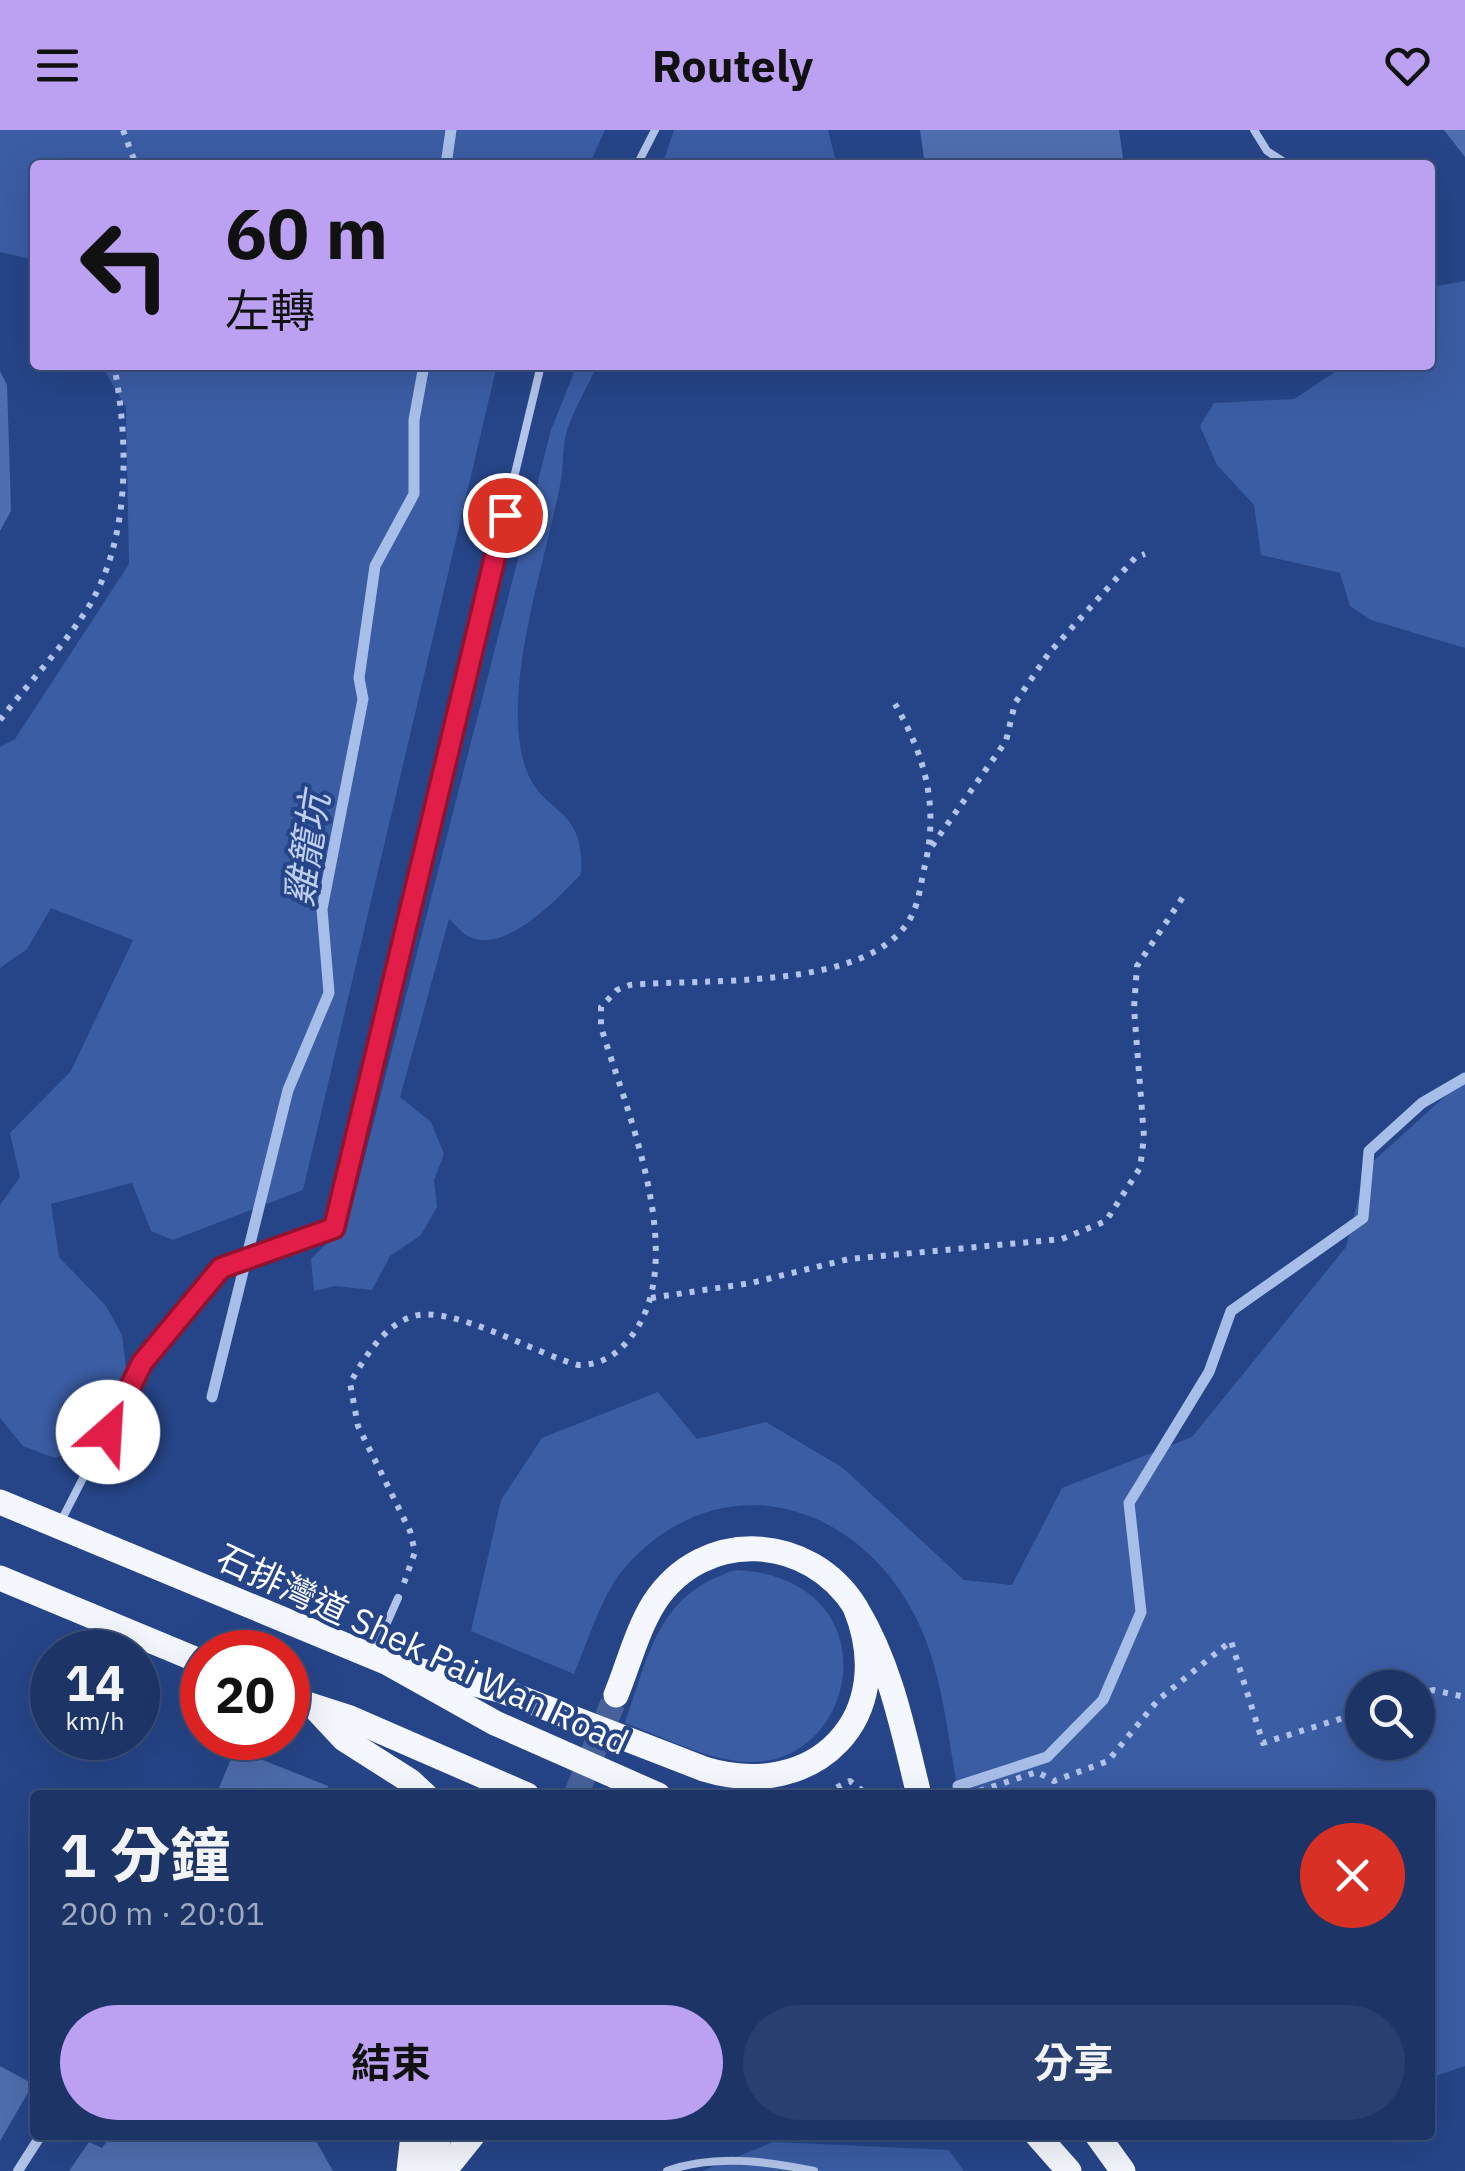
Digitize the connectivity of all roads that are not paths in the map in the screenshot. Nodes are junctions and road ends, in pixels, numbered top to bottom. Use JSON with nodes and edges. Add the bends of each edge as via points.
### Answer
{"nodes":[{"id":1,"x":654,"y":130,"type":"edge"},
{"id":2,"x":1254,"y":130,"type":"edge"},
{"id":3,"x":639,"y":160,"type":"edge"},
{"id":4,"x":1281,"y":160,"type":"edge"},
{"id":5,"x":540,"y":370,"type":"edge"},
{"id":6,"x":0,"y":1502,"type":"edge"},
{"id":7,"x":58,"y":1526,"type":"junction"},
{"id":8,"x":0,"y":1578,"type":"edge"},
{"id":9,"x":398,"y":1598,"type":"road end"},
{"id":10,"x":855,"y":1607,"type":"junction"},
{"id":11,"x":180,"y":1653,"type":"edge"},
{"id":12,"x":380,"y":1660,"type":"junction"},
{"id":13,"x":616,"y":1694,"type":"tunnel mouth"},
{"id":14,"x":310,"y":1707,"type":"edge"},
{"id":15,"x":316,"y":1709,"type":"junction"},
{"id":16,"x":420,"y":1790,"type":"edge"},
{"id":17,"x":516,"y":1790,"type":"edge"},
{"id":18,"x":647,"y":1790,"type":"edge"},
{"id":19,"x":917,"y":1790,"type":"edge"},
{"id":20,"x":38,"y":2140,"type":"edge"},
{"id":21,"x":412,"y":2140,"type":"edge"},
{"id":22,"x":438,"y":2140,"type":"edge"},
{"id":23,"x":469,"y":2140,"type":"edge"},
{"id":24,"x":1041,"y":2140,"type":"edge"},
{"id":25,"x":1101,"y":2140,"type":"edge"},
{"id":26,"x":18,"y":2171,"type":"edge"},
{"id":27,"x":409,"y":2171,"type":"edge"},
{"id":28,"x":425,"y":2171,"type":"edge"},
{"id":29,"x":444,"y":2171,"type":"edge"},
{"id":30,"x":668,"y":2171,"type":"edge"},
{"id":31,"x":814,"y":2171,"type":"edge"},
{"id":32,"x":1069,"y":2171,"type":"edge"},
{"id":33,"x":1123,"y":2171,"type":"edge"}],
"edges":[{"from":1,"to":3,"type":"lane"},
{"from":2,"to":4,"type":"lane"},
{"from":5,"to":7,"type":"lane","via":[[334,1228],[221,1268],[142,1363]]},
{"from":6,"to":7,"type":"main road","name":"石排灣道 Shek Pai Wan Road"},
{"from":7,"to":12,"type":"main road","name":"石排灣道 Shek Pai Wan Road"},
{"from":8,"to":11,"type":"main road"},
{"from":9,"to":12,"type":"lane"},
{"from":10,"to":12,"type":"main road","via":[[869,1676],[846,1733],[810,1765],[764,1779],[704,1769],[500,1690]]},
{"from":10,"to":13,"type":"main road","via":[[821,1568],[798,1556],[745,1548],[718,1553],[692,1565],[652,1605]]},
{"from":10,"to":19,"type":"main road","via":[[883,1660]]},
{"from":12,"to":18,"type":"main road","name":"石排灣道 Shek Pai Wan Road","via":[[495,1723]]},
{"from":14,"to":15,"type":"main road"},
{"from":15,"to":16,"type":"main road","via":[[344,1739]]},
{"from":15,"to":17,"type":"main road"},
{"from":20,"to":26,"type":"street"},
{"from":21,"to":27,"type":"main road"},
{"from":22,"to":28,"type":"main road"},
{"from":23,"to":29,"type":"main road"},
{"from":24,"to":32,"type":"main road"},
{"from":25,"to":33,"type":"main road"},
{"from":30,"to":31,"type":"lane","via":[[769,2161]]}]}
